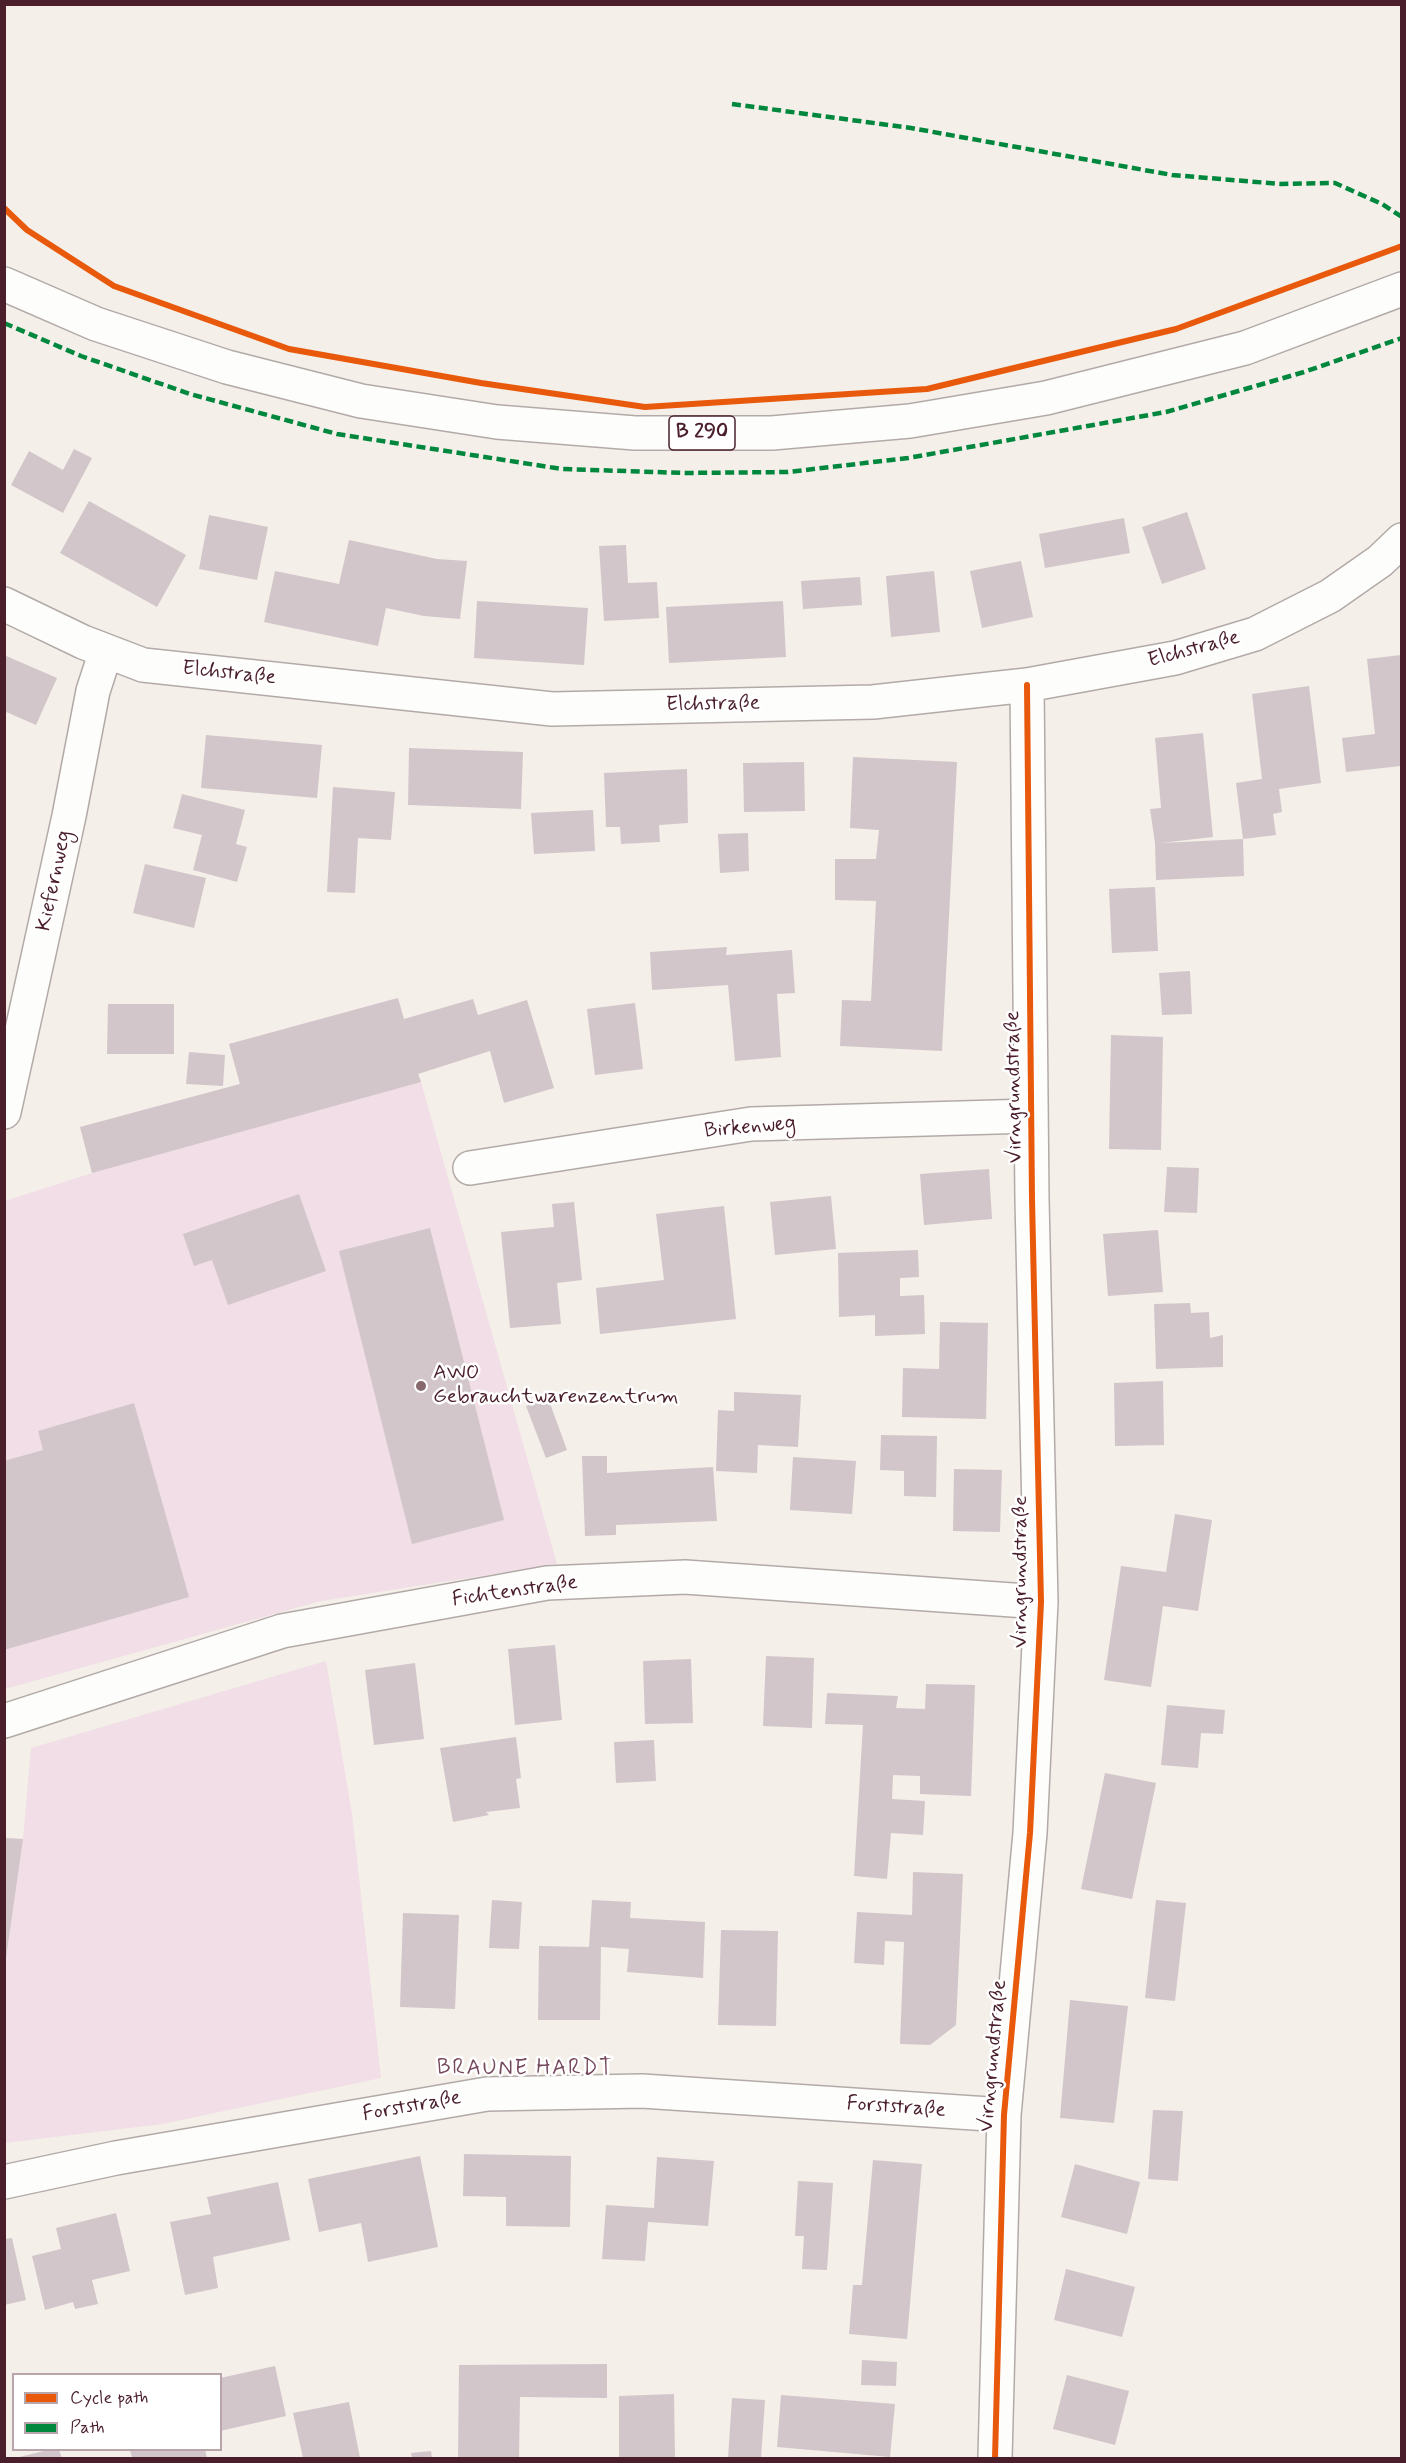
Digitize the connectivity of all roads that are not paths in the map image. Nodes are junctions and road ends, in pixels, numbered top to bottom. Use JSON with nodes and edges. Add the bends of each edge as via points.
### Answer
{"nodes":[{"id":1,"x":4,"y":284,"type":"edge"},
{"id":2,"x":1401,"y":289,"type":"edge"},
{"id":3,"x":1401,"y":540,"type":"edge"},
{"id":4,"x":4,"y":604,"type":"edge"},
{"id":5,"x":106,"y":651,"type":"junction"},
{"id":6,"x":1027,"y":685,"type":"junction"},
{"id":7,"x":4,"y":1112,"type":"edge"},
{"id":8,"x":1032,"y":1116,"type":"junction"},
{"id":9,"x":470,"y":1168,"type":"dead end"},
{"id":10,"x":1041,"y":1602,"type":"junction"},
{"id":11,"x":4,"y":1721,"type":"edge"},
{"id":12,"x":1004,"y":2115,"type":"junction"},
{"id":13,"x":4,"y":2182,"type":"edge"},
{"id":14,"x":995,"y":2458,"type":"edge"}],
"edges":[{"from":1,"to":2,"type":"street","number":"B 290","via":[[96,324],[227,367],[361,401],[497,422],[635,434],[772,433],[910,421],[1046,398],[1245,348]]},
{"from":3,"to":6,"type":"street","name":"Elchstraße","via":[[1380,561],[1330,596],[1255,634],[1175,658]]},
{"from":4,"to":5,"type":"street","name":"Elchstraße"},
{"from":5,"to":6,"type":"street","name":"Elchstraße","via":[[143,665],[552,709],[873,702]]},
{"from":5,"to":7,"type":"street","name":"Kiefernweg","via":[[93,692]]},
{"from":6,"to":8,"type":"street","name":"Virngrundstraße"},
{"from":8,"to":9,"type":"street","name":"Birkenweg","via":[[751,1124]]},
{"from":8,"to":10,"type":"street","name":"Virngrundstraße"},
{"from":10,"to":11,"type":"street","name":"Fichtenstraße","via":[[685,1577],[547,1583],[282,1631]]},
{"from":10,"to":12,"type":"street","name":"Virngrundstraße","via":[[1030,1833]]},
{"from":12,"to":13,"type":"street","name":"Forststraße","via":[[642,2091],[487,2094],[116,2158]]},
{"from":12,"to":14,"type":"street","name":"Virngrundstraße"}]}
